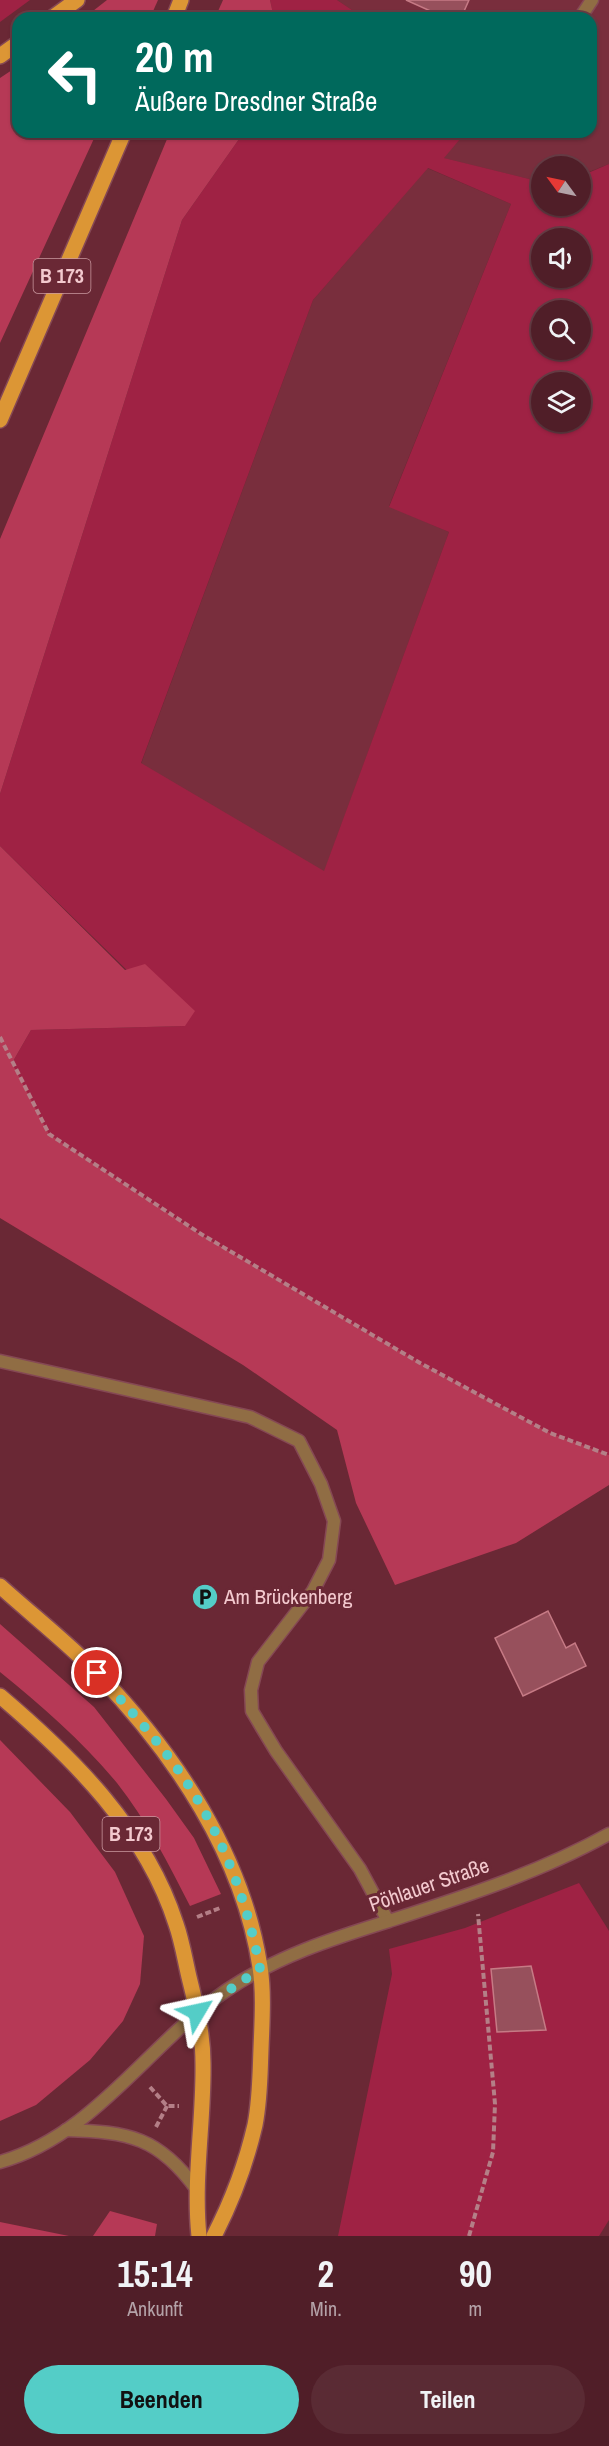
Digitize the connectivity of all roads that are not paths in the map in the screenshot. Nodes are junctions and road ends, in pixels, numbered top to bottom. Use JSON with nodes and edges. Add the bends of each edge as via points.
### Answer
{"nodes":[{"id":1,"x":77,"y":0,"type":"edge"},
{"id":2,"x":60,"y":12,"type":"edge"},
{"id":3,"x":121,"y":138,"type":"edge"},
{"id":4,"x":0,"y":420,"type":"edge"},
{"id":5,"x":0,"y":1361,"type":"edge"},
{"id":6,"x":0,"y":1586,"type":"edge"},
{"id":7,"x":0,"y":1696,"type":"edge"},
{"id":8,"x":609,"y":1834,"type":"edge"},
{"id":9,"x":388,"y":1921,"type":"junction"},
{"id":10,"x":260,"y":1969,"type":"junction"},
{"id":11,"x":197,"y":2012,"type":"junction"},
{"id":12,"x":66,"y":2130,"type":"junction"},
{"id":13,"x":0,"y":2162,"type":"edge"},
{"id":14,"x":197,"y":2190,"type":"junction"},
{"id":15,"x":200,"y":2236,"type":"edge"},
{"id":16,"x":214,"y":2236,"type":"edge"}],
"edges":[{"from":1,"to":2,"type":"main road"},
{"from":3,"to":4,"type":"main road","number":"B 173"},
{"from":5,"to":9,"type":"street","via":[[250,1417],[299,1441],[334,1521],[329,1560],[313,1591],[258,1662],[251,1690],[252,1711],[360,1869]]},
{"from":6,"to":10,"type":"main road","via":[[97,1673],[187,1783],[213,1828],[243,1899]]},
{"from":7,"to":11,"type":"main road","number":"B 173","via":[[50,1738],[93,1783],[129,1830],[177,1925]]},
{"from":8,"to":9,"type":"street","name":"Pöhlauer Straße","via":[[577,1851],[476,1891]]},
{"from":9,"to":10,"type":"street","name":"Pöhlauer Straße","via":[[331,1938]]},
{"from":10,"to":11,"type":"street","name":"Pöhlauer Straße"},
{"from":10,"to":16,"type":"main road","via":[[262,2032],[255,2125],[244,2166]]},
{"from":11,"to":12,"type":"street","name":"Pöhlauer Straße"},
{"from":11,"to":14,"type":"main road","number":"B 173","via":[[203,2060]]},
{"from":12,"to":13,"type":"street","name":"Pöhlauer Straße","via":[[42,2146]]},
{"from":12,"to":14,"type":"street","via":[[130,2135],[168,2155]]},
{"from":14,"to":15,"type":"main road","number":"B 173"}]}
